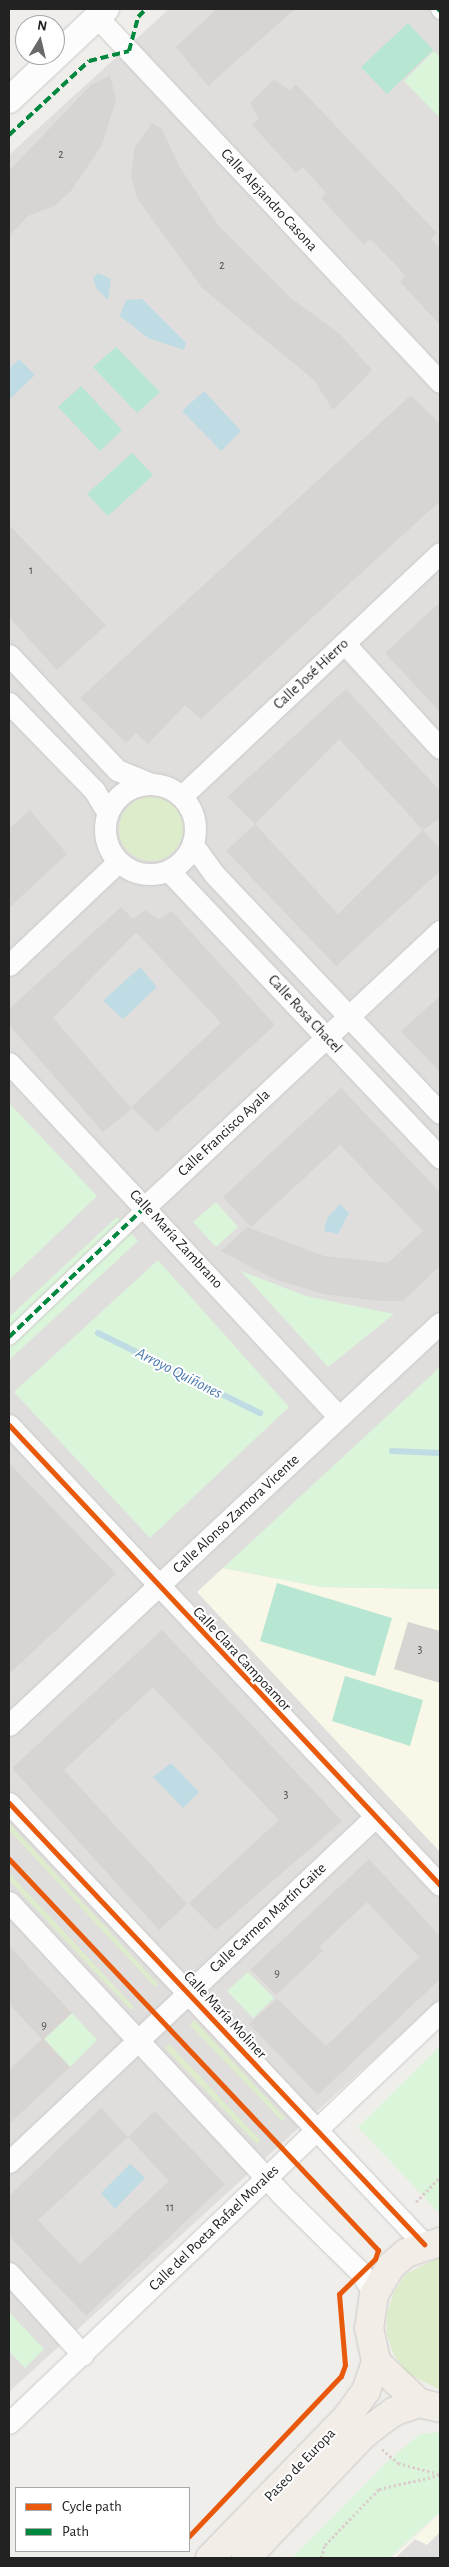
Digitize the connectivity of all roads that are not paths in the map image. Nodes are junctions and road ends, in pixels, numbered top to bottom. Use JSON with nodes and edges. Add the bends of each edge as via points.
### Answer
{"nodes":[{"id":1,"x":102,"y":13,"type":"edge"},
{"id":2,"x":9,"y":100,"type":"edge"},
{"id":3,"x":440,"y":382,"type":"edge"},
{"id":4,"x":440,"y":553,"type":"edge"},
{"id":5,"x":344,"y":643,"type":"junction"},
{"id":6,"x":9,"y":655,"type":"edge"},
{"id":7,"x":9,"y":703,"type":"edge"},
{"id":8,"x":440,"y":748,"type":"edge"},
{"id":9,"x":148,"y":783,"type":"junction"},
{"id":10,"x":182,"y":796,"type":"junction"},
{"id":11,"x":107,"y":812,"type":"junction"},
{"id":12,"x":193,"y":845,"type":"junction"},
{"id":13,"x":118,"y":862,"type":"junction"},
{"id":14,"x":169,"y":871,"type":"junction"},
{"id":15,"x":440,"y":931,"type":"edge"},
{"id":16,"x":9,"y":965,"type":"edge"},
{"id":17,"x":350,"y":1017,"type":"junction"},
{"id":18,"x":327,"y":1038,"type":"junction"},
{"id":19,"x":9,"y":1063,"type":"edge"},
{"id":20,"x":440,"y":1113,"type":"edge"},
{"id":21,"x":440,"y":1158,"type":"edge"},
{"id":22,"x":146,"y":1206,"type":"junction"},
{"id":23,"x":440,"y":1323,"type":"edge"},
{"id":24,"x":9,"y":1337,"type":"edge"},
{"id":25,"x":339,"y":1417,"type":"junction"},
{"id":26,"x":9,"y":1425,"type":"edge"},
{"id":27,"x":158,"y":1587,"type":"junction"},
{"id":28,"x":9,"y":1725,"type":"edge"},
{"id":29,"x":9,"y":1802,"type":"edge"},
{"id":30,"x":375,"y":1817,"type":"junction"},
{"id":31,"x":440,"y":1885,"type":"edge"},
{"id":32,"x":9,"y":1902,"type":"edge"},
{"id":33,"x":188,"y":1993,"type":"junction"},
{"id":34,"x":440,"y":2012,"type":"edge"},
{"id":35,"x":138,"y":2040,"type":"junction"},
{"id":36,"x":316,"y":2130,"type":"junction"},
{"id":37,"x":9,"y":2162,"type":"edge"},
{"id":38,"x":266,"y":2177,"type":"junction"},
{"id":39,"x":432,"y":2243,"type":"edge"},
{"id":40,"x":9,"y":2273,"type":"edge"},
{"id":41,"x":374,"y":2294,"type":"junction"},
{"id":42,"x":83,"y":2355,"type":"junction"},
{"id":43,"x":376,"y":2362,"type":"junction"},
{"id":44,"x":430,"y":2406,"type":"edge"},
{"id":45,"x":9,"y":2423,"type":"edge"},
{"id":46,"x":210,"y":2558,"type":"edge"},
{"id":47,"x":246,"y":2558,"type":"edge"}],
"edges":[{"from":1,"to":2,"type":"street"},
{"from":1,"to":3,"type":"street","name":"Calle Alejandro Casona"},
{"from":4,"to":5,"type":"street","name":"Calle José Hierro"},
{"from":5,"to":8,"type":"street"},
{"from":5,"to":10,"type":"street","name":"Calle José Hierro"},
{"from":6,"to":9,"type":"street","via":[[117,770]]},
{"from":7,"to":11,"type":"street","via":[[94,790]]},
{"from":9,"to":10,"type":"street","via":[[166,786]]},
{"from":9,"to":11,"type":"street","via":[[131,787],[116,798]]},
{"from":10,"to":12,"type":"street","via":[[192,810],[196,828]]},
{"from":11,"to":13,"type":"street","via":[[104,830],[108,848]]},
{"from":12,"to":14,"type":"street","via":[[183,860]]},
{"from":12,"to":17,"type":"street","name":"Calle Rosa Chacel","via":[[214,874]]},
{"from":13,"to":14,"type":"street","via":[[134,872],[151,875]]},
{"from":13,"to":16,"type":"street"},
{"from":14,"to":18,"type":"street","name":"Calle Rosa Chacel"},
{"from":15,"to":17,"type":"street","name":"Calle Francisco Ayala"},
{"from":17,"to":18,"type":"street","name":"Calle Francisco Ayala"},
{"from":17,"to":20,"type":"street","name":"Calle Rosa Chacel"},
{"from":18,"to":21,"type":"street","name":"Calle Rosa Chacel"},
{"from":18,"to":22,"type":"street","name":"Calle Francisco Ayala"},
{"from":19,"to":22,"type":"street","name":"Calle María Zambrano"},
{"from":22,"to":24,"type":"street","name":"Calle Francisco Ayala"},
{"from":22,"to":25,"type":"street","name":"Calle María Zambrano"},
{"from":23,"to":25,"type":"street","name":"Calle Alonso Zamora Vicente"},
{"from":25,"to":27,"type":"street","name":"Calle Alonso Zamora Vicente"},
{"from":26,"to":27,"type":"street","name":"Calle Clara Campoamor"},
{"from":27,"to":28,"type":"street","name":"Calle Alonso Zamora Vicente"},
{"from":27,"to":30,"type":"street","name":"Calle Clara Campoamor"},
{"from":29,"to":33,"type":"street","name":"Calle María Moliner"},
{"from":30,"to":31,"type":"street","name":"Calle Clara Campoamor"},
{"from":30,"to":33,"type":"street","name":"Calle Carmen Martín Gaite"},
{"from":32,"to":35,"type":"street"},
{"from":33,"to":35,"type":"street","name":"Calle Carmen Martín Gaite"},
{"from":33,"to":36,"type":"street","name":"Calle María Moliner"},
{"from":34,"to":36,"type":"street","name":"Calle del Poeta Rafael Morales"},
{"from":35,"to":37,"type":"street","name":"Calle Carmen Martín Gaite"},
{"from":35,"to":38,"type":"street"},
{"from":36,"to":38,"type":"street","name":"Calle del Poeta Rafael Morales"},
{"from":36,"to":39,"type":"street","name":"Calle María Moliner"},
{"from":38,"to":41,"type":"street","via":[[361,2273]]},
{"from":38,"to":42,"type":"street","name":"Calle del Poeta Rafael Morales"},
{"from":39,"to":41,"type":"main road","via":[[391,2266]]},
{"from":40,"to":42,"type":"street"},
{"from":41,"to":43,"type":"main road","via":[[369,2328]]},
{"from":42,"to":45,"type":"street","name":"Calle del Poeta Rafael Morales"},
{"from":43,"to":44,"type":"main road"},
{"from":43,"to":46,"type":"main road","name":"Paseo de Europa","via":[[366,2391],[347,2417]]},
{"from":44,"to":47,"type":"main road","name":"Paseo de Europa","via":[[393,2412],[364,2434]]}]}
